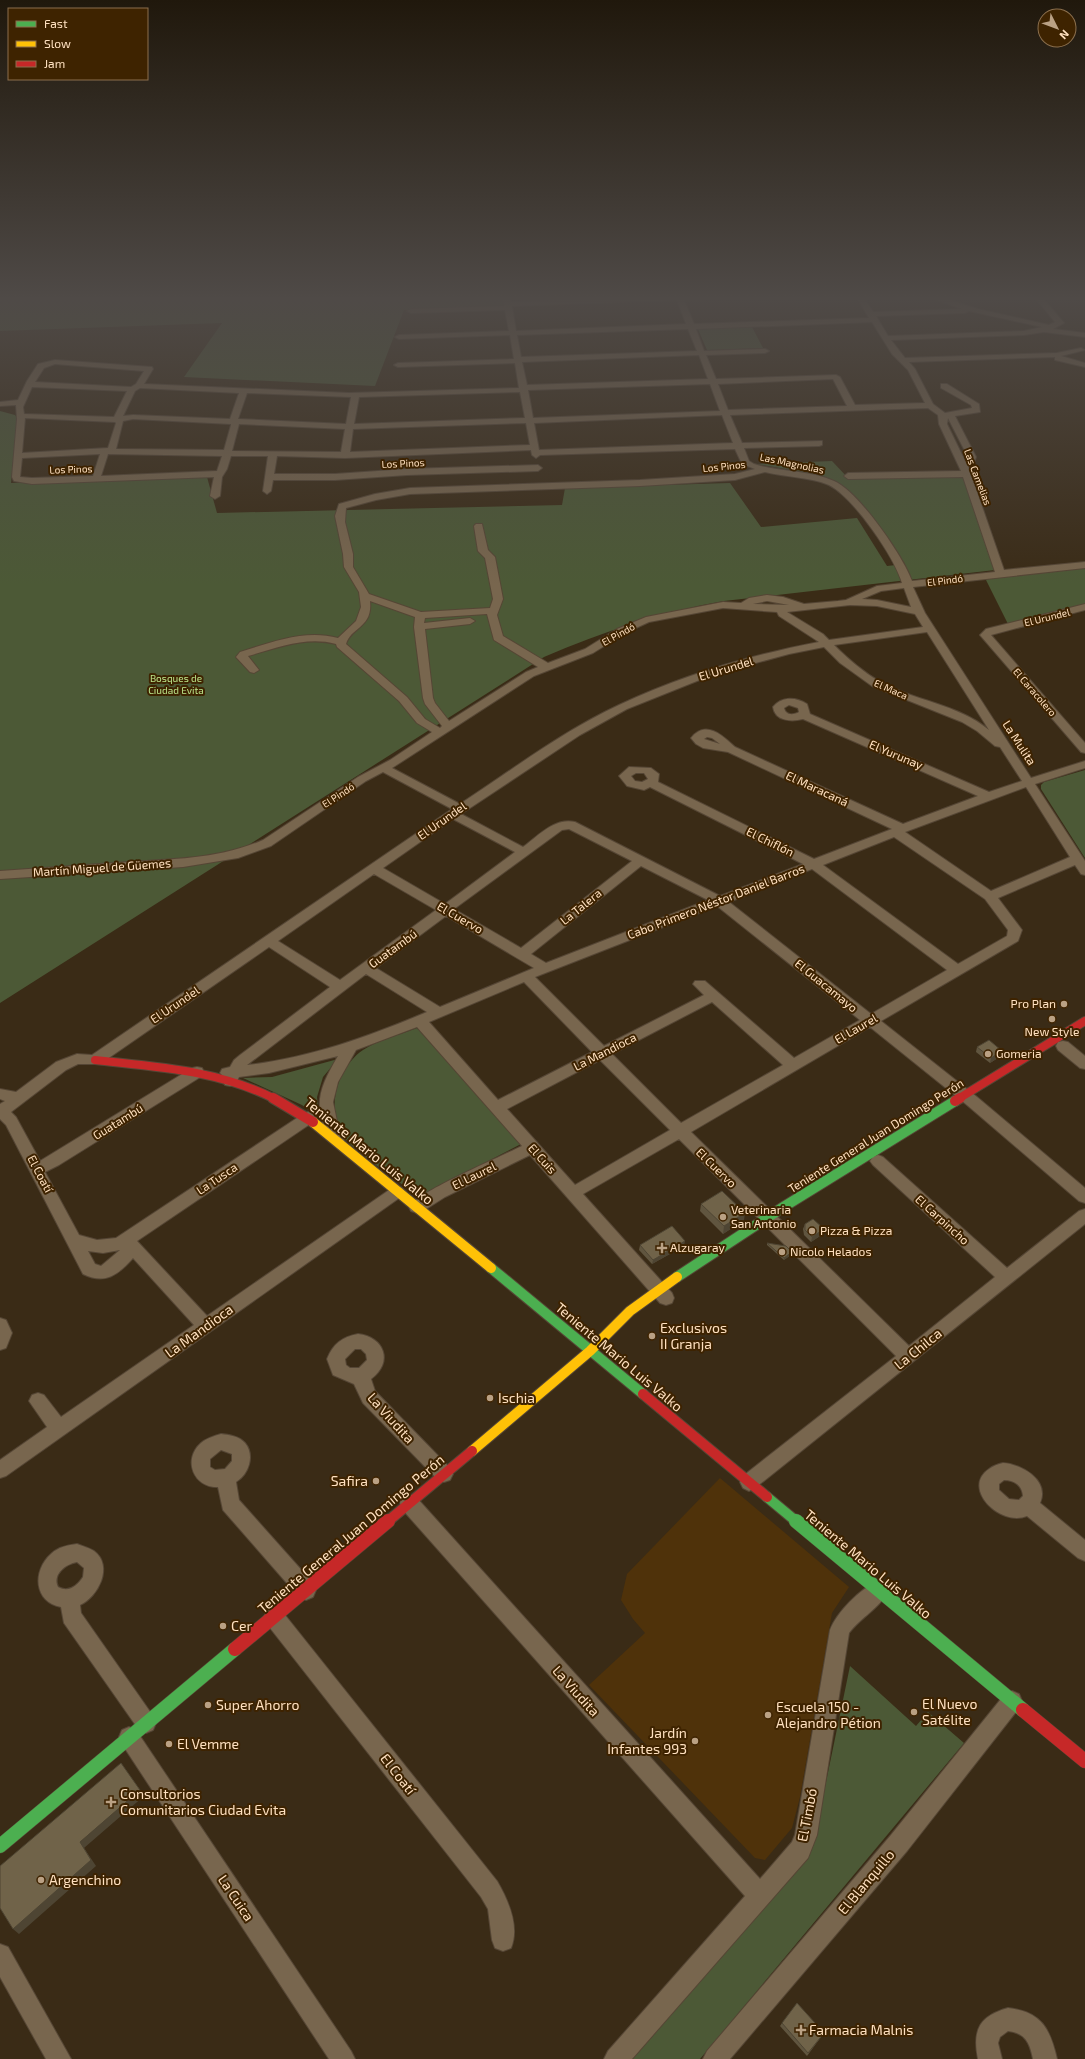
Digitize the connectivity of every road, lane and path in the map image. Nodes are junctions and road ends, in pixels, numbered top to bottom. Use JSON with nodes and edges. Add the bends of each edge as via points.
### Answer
{"nodes":[{"id":1,"x":26,"y":392,"type":"edge"},
{"id":2,"x":132,"y":392,"type":"edge"},
{"id":3,"x":244,"y":392,"type":"edge"},
{"id":4,"x":274,"y":392,"type":"edge"},
{"id":5,"x":437,"y":392,"type":"edge"},
{"id":6,"x":524,"y":392,"type":"edge"},
{"id":7,"x":716,"y":392,"type":"edge"},
{"id":8,"x":844,"y":392,"type":"edge"},
{"id":9,"x":923,"y":392,"type":"edge"},
{"id":10,"x":954,"y":392,"type":"edge"},
{"id":11,"x":355,"y":395,"type":"junction"},
{"id":12,"x":21,"y":402,"type":"junction"},
{"id":13,"x":0,"y":404,"type":"edge"},
{"id":14,"x":930,"y":405,"type":"junction"},
{"id":15,"x":852,"y":407,"type":"junction"},
{"id":16,"x":0,"y":408,"type":"edge"},
{"id":17,"x":725,"y":412,"type":"junction"},
{"id":18,"x":20,"y":414,"type":"junction"},
{"id":19,"x":946,"y":415,"type":"junction"},
{"id":20,"x":120,"y":419,"type":"junction"},
{"id":21,"x":529,"y":420,"type":"junction"},
{"id":22,"x":234,"y":423,"type":"junction"},
{"id":23,"x":349,"y":427,"type":"junction"},
{"id":24,"x":819,"y":443,"type":"dead end"},
{"id":25,"x":738,"y":446,"type":"junction"},
{"id":26,"x":535,"y":450,"type":"junction"},
{"id":27,"x":108,"y":451,"type":"junction"},
{"id":28,"x":227,"y":452,"type":"junction"},
{"id":29,"x":273,"y":453,"type":"junction"},
{"id":30,"x":345,"y":454,"type":"junction"},
{"id":31,"x":18,"y":456,"type":"junction"},
{"id":32,"x":538,"y":468,"type":"junction"},
{"id":33,"x":767,"y":469,"type":"junction"},
{"id":34,"x":965,"y":470,"type":"junction"},
{"id":35,"x":220,"y":474,"type":"junction"},
{"id":36,"x":848,"y":476,"type":"dead end"},
{"id":37,"x":269,"y":477,"type":"junction"},
{"id":38,"x":96,"y":479,"type":"junction"},
{"id":39,"x":540,"y":487,"type":"junction"},
{"id":40,"x":267,"y":491,"type":"dead end"},
{"id":41,"x":216,"y":496,"type":"dead end"},
{"id":42,"x":479,"y":526,"type":"dead end"},
{"id":43,"x":1085,"y":566,"type":"edge"},
{"id":44,"x":1002,"y":574,"type":"junction"},
{"id":45,"x":909,"y":584,"type":"junction"},
{"id":46,"x":365,"y":596,"type":"junction"},
{"id":47,"x":846,"y":603,"type":"junction"},
{"id":48,"x":742,"y":606,"type":"junction"},
{"id":49,"x":1085,"y":607,"type":"edge"},
{"id":50,"x":810,"y":608,"type":"junction"},
{"id":51,"x":780,"y":609,"type":"junction"},
{"id":52,"x":920,"y":612,"type":"junction"},
{"id":53,"x":420,"y":615,"type":"junction"},
{"id":54,"x":492,"y":615,"type":"junction"},
{"id":55,"x":419,"y":627,"type":"junction"},
{"id":56,"x":930,"y":629,"type":"junction"},
{"id":57,"x":986,"y":633,"type":"joint"},
{"id":58,"x":341,"y":642,"type":"junction"},
{"id":59,"x":825,"y":643,"type":"junction"},
{"id":60,"x":546,"y":668,"type":"junction"},
{"id":61,"x":254,"y":670,"type":"dead end"},
{"id":62,"x":803,"y":715,"type":"dead end"},
{"id":63,"x":444,"y":730,"type":"junction"},
{"id":64,"x":731,"y":748,"type":"dead end"},
{"id":65,"x":1085,"y":750,"type":"edge"},
{"id":66,"x":1012,"y":755,"type":"junction"},
{"id":67,"x":1085,"y":764,"type":"edge"},
{"id":68,"x":384,"y":768,"type":"junction"},
{"id":69,"x":1029,"y":781,"type":"junction"},
{"id":70,"x":651,"y":783,"type":"dead end"},
{"id":71,"x":988,"y":796,"type":"junction"},
{"id":72,"x":456,"y":811,"type":"junction"},
{"id":73,"x":564,"y":825,"type":"joint"},
{"id":74,"x":900,"y":830,"type":"junction"},
{"id":75,"x":524,"y":852,"type":"junction"},
{"id":76,"x":1077,"y":859,"type":"junction"},
{"id":77,"x":640,"y":860,"type":"junction"},
{"id":78,"x":203,"y":862,"type":"joint"},
{"id":79,"x":813,"y":864,"type":"junction"},
{"id":80,"x":374,"y":868,"type":"junction"},
{"id":81,"x":1085,"y":871,"type":"edge"},
{"id":82,"x":0,"y":875,"type":"edge"},
{"id":83,"x":990,"y":896,"type":"junction"},
{"id":84,"x":720,"y":901,"type":"junction"},
{"id":85,"x":446,"y":910,"type":"junction"},
{"id":86,"x":269,"y":941,"type":"junction"},
{"id":87,"x":522,"y":954,"type":"junction"},
{"id":88,"x":366,"y":968,"type":"junction"},
{"id":89,"x":545,"y":968,"type":"junction"},
{"id":90,"x":958,"y":971,"type":"junction"},
{"id":91,"x":526,"y":976,"type":"junction"},
{"id":92,"x":700,"y":984,"type":"dead end"},
{"id":93,"x":340,"y":987,"type":"junction"},
{"id":94,"x":713,"y":996,"type":"junction"},
{"id":95,"x":437,"y":1012,"type":"junction"},
{"id":96,"x":419,"y":1020,"type":"junction"},
{"id":97,"x":1085,"y":1021,"type":"edge"},
{"id":98,"x":870,"y":1022,"type":"junction"},
{"id":99,"x":1085,"y":1032,"type":"edge"},
{"id":100,"x":350,"y":1048,"type":"junction"},
{"id":101,"x":1059,"y":1048,"type":"joint"},
{"id":102,"x":602,"y":1054,"type":"junction"},
{"id":103,"x":95,"y":1060,"type":"junction"},
{"id":104,"x":1085,"y":1064,"type":"edge"},
{"id":105,"x":793,"y":1066,"type":"junction"},
{"id":106,"x":197,"y":1072,"type":"junction"},
{"id":107,"x":212,"y":1074,"type":"joint"},
{"id":108,"x":1018,"y":1074,"type":"dead end"},
{"id":109,"x":232,"y":1077,"type":"junction"},
{"id":110,"x":0,"y":1094,"type":"edge"},
{"id":111,"x":19,"y":1098,"type":"junction"},
{"id":112,"x":966,"y":1101,"type":"junction"},
{"id":113,"x":497,"y":1107,"type":"junction"},
{"id":114,"x":1,"y":1112,"type":"edge"},
{"id":115,"x":308,"y":1118,"type":"junction"},
{"id":116,"x":678,"y":1131,"type":"junction"},
{"id":117,"x":338,"y":1141,"type":"junction"},
{"id":118,"x":532,"y":1147,"type":"junction"},
{"id":119,"x":878,"y":1161,"type":"dead end"},
{"id":120,"x":37,"y":1168,"type":"junction"},
{"id":121,"x":397,"y":1192,"type":"junction"},
{"id":122,"x":573,"y":1193,"type":"junction"},
{"id":123,"x":1085,"y":1197,"type":"edge"},
{"id":124,"x":417,"y":1207,"type":"junction"},
{"id":125,"x":1085,"y":1215,"type":"edge"},
{"id":126,"x":775,"y":1223,"type":"junction"},
{"id":127,"x":75,"y":1240,"type":"junction"},
{"id":128,"x":129,"y":1244,"type":"junction"},
{"id":129,"x":1007,"y":1278,"type":"junction"},
{"id":130,"x":664,"y":1295,"type":"junction"},
{"id":131,"x":0,"y":1325,"type":"edge"},
{"id":132,"x":630,"y":1325,"type":"dead end"},
{"id":133,"x":205,"y":1326,"type":"junction"},
{"id":134,"x":0,"y":1343,"type":"edge"},
{"id":135,"x":590,"y":1351,"type":"junction"},
{"id":136,"x":908,"y":1357,"type":"junction"},
{"id":137,"x":362,"y":1375,"type":"dead end"},
{"id":138,"x":38,"y":1401,"type":"dead end"},
{"id":139,"x":60,"y":1429,"type":"junction"},
{"id":140,"x":0,"y":1470,"type":"edge"},
{"id":141,"x":444,"y":1474,"type":"junction"},
{"id":142,"x":226,"y":1478,"type":"dead end"},
{"id":143,"x":749,"y":1482,"type":"junction"},
{"id":144,"x":409,"y":1503,"type":"junction"},
{"id":145,"x":1028,"y":1505,"type":"dead end"},
{"id":146,"x":1085,"y":1552,"type":"edge"},
{"id":147,"x":306,"y":1590,"type":"junction"},
{"id":148,"x":878,"y":1591,"type":"junction"},
{"id":149,"x":70,"y":1598,"type":"dead end"},
{"id":150,"x":274,"y":1617,"type":"junction"},
{"id":151,"x":1012,"y":1701,"type":"junction"},
{"id":152,"x":146,"y":1723,"type":"junction"},
{"id":153,"x":129,"y":1737,"type":"junction"},
{"id":154,"x":1085,"y":1761,"type":"edge"},
{"id":155,"x":0,"y":1846,"type":"edge"},
{"id":156,"x":760,"y":1896,"type":"junction"},
{"id":157,"x":503,"y":1940,"type":"dead end"},
{"id":158,"x":0,"y":1955,"type":"edge"},
{"id":159,"x":58,"y":2059,"type":"edge"},
{"id":160,"x":343,"y":2059,"type":"edge"},
{"id":161,"x":616,"y":2059,"type":"edge"},
{"id":162,"x":715,"y":2059,"type":"edge"},
{"id":163,"x":990,"y":2059,"type":"edge"},
{"id":164,"x":1045,"y":2059,"type":"edge"}],
"edges":[{"from":1,"to":12,"type":"street"},
{"from":2,"to":20,"type":"street","via":[[120,411]]},
{"from":3,"to":22,"type":"street"},
{"from":4,"to":11,"type":"street"},
{"from":5,"to":11,"type":"street"},
{"from":6,"to":21,"type":"street"},
{"from":7,"to":17,"type":"street","name":"Las Magnolias"},
{"from":8,"to":15,"type":"street"},
{"from":9,"to":14,"type":"street"},
{"from":10,"to":19,"type":"street","via":[[974,404],[977,410]]},
{"from":11,"to":23,"type":"street"},
{"from":12,"to":13,"type":"street"},
{"from":12,"to":18,"type":"street"},
{"from":14,"to":15,"type":"street"},
{"from":14,"to":19,"type":"street"},
{"from":15,"to":17,"type":"street"},
{"from":16,"to":18,"type":"street"},
{"from":17,"to":21,"type":"street"},
{"from":17,"to":25,"type":"street","name":"Las Magnolias"},
{"from":18,"to":20,"type":"street"},
{"from":18,"to":31,"type":"street"},
{"from":19,"to":34,"type":"street","via":[[972,457]]},
{"from":20,"to":22,"type":"street","via":[[133,417]]},
{"from":20,"to":27,"type":"street"},
{"from":21,"to":23,"type":"street"},
{"from":21,"to":26,"type":"street"},
{"from":22,"to":23,"type":"street"},
{"from":22,"to":28,"type":"street"},
{"from":23,"to":30,"type":"street"},
{"from":24,"to":25,"type":"street"},
{"from":25,"to":26,"type":"street"},
{"from":25,"to":33,"type":"street","name":"Las Magnolias","via":[[748,464]]},
{"from":26,"to":30,"type":"street"},
{"from":26,"to":32,"type":"street"},
{"from":27,"to":28,"type":"street"},
{"from":27,"to":31,"type":"street"},
{"from":27,"to":38,"type":"street"},
{"from":28,"to":29,"type":"street"},
{"from":28,"to":35,"type":"street"},
{"from":29,"to":30,"type":"street"},
{"from":29,"to":37,"type":"street"},
{"from":31,"to":38,"type":"street","name":"Los Pinos","via":[[16,477],[20,480]]},
{"from":32,"to":37,"type":"street","name":"Los Pinos","via":[[335,477]]},
{"from":32,"to":39,"type":"street"},
{"from":33,"to":39,"type":"street","name":"Los Pinos","via":[[735,477]]},
{"from":33,"to":45,"type":"street","name":"Las Magnolias","via":[[819,479],[843,490],[875,529]]},
{"from":34,"to":36,"type":"street"},
{"from":34,"to":44,"type":"street","name":"Las Camelias"},
{"from":35,"to":38,"type":"street","name":"Los Pinos"},
{"from":35,"to":41,"type":"street"},
{"from":37,"to":40,"type":"street"},
{"from":39,"to":46,"type":"street","name":"Los Pinos","via":[[410,491],[342,506],[339,513],[348,554],[348,566]]},
{"from":42,"to":54,"type":"street","via":[[483,551],[490,557],[498,599]]},
{"from":43,"to":44,"type":"street","name":"El Pindó"},
{"from":44,"to":45,"type":"street","name":"El Pindó"},
{"from":45,"to":47,"type":"street","name":"El Pindó","via":[[874,590]]},
{"from":45,"to":52,"type":"street","name":"Las Magnolias","via":[[911,596]]},
{"from":46,"to":53,"type":"street"},
{"from":46,"to":58,"type":"street","via":[[362,620]]},
{"from":47,"to":50,"type":"street","name":"El Pindó"},
{"from":47,"to":52,"type":"street","via":[[877,603]]},
{"from":48,"to":50,"type":"street","via":[[757,599],[778,597]]},
{"from":48,"to":51,"type":"street","name":"El Pindó"},
{"from":48,"to":60,"type":"street","name":"El Pindó","via":[[730,604],[695,609],[646,620],[621,631],[589,651]]},
{"from":49,"to":57,"type":"street","name":"El Urundel"},
{"from":50,"to":51,"type":"street","name":"El Pindó"},
{"from":51,"to":59,"type":"street","name":"El Maca","via":[[783,614],[819,636]]},
{"from":52,"to":56,"type":"street","name":"Las Magnolias"},
{"from":53,"to":54,"type":"street"},
{"from":53,"to":55,"type":"street"},
{"from":54,"to":55,"type":"street"},
{"from":54,"to":60,"type":"street","via":[[501,640],[536,659]]},
{"from":55,"to":63,"type":"street","via":[[428,698]]},
{"from":56,"to":59,"type":"street","name":"El Urundel"},
{"from":56,"to":66,"type":"street","name":"La Mulita"},
{"from":57,"to":65,"type":"street","name":"El Caracolero","via":[[985,635]]},
{"from":58,"to":61,"type":"street","via":[[323,637],[306,638],[244,654],[242,657]]},
{"from":58,"to":63,"type":"street","via":[[345,650],[403,698],[413,713],[427,726]]},
{"from":59,"to":66,"type":"street","name":"El Maca","via":[[876,684],[966,720]]},
{"from":59,"to":72,"type":"street","name":"El Urundel","via":[[738,664],[640,698],[576,733]]},
{"from":60,"to":63,"type":"street","name":"El Pindó","via":[[519,681]]},
{"from":62,"to":71,"type":"street","name":"El Yurunay"},
{"from":63,"to":68,"type":"street","name":"El Pindó"},
{"from":64,"to":74,"type":"street","name":"El Maracaná"},
{"from":66,"to":69,"type":"street","name":"La Mulita"},
{"from":67,"to":69,"type":"street","name":"Cabo Primero Néstor Daniel Barros"},
{"from":68,"to":72,"type":"street"},
{"from":68,"to":78,"type":"street","name":"El Pindó","via":[[362,779],[267,843],[237,856]]},
{"from":69,"to":71,"type":"street","name":"Cabo Primero Néstor Daniel Barros"},
{"from":69,"to":76,"type":"street","name":"La Mulita"},
{"from":70,"to":79,"type":"street","name":"El Chiflón"},
{"from":71,"to":74,"type":"street","name":"Cabo Primero Néstor Daniel Barros"},
{"from":72,"to":75,"type":"street"},
{"from":72,"to":80,"type":"street","name":"El Urundel"},
{"from":73,"to":75,"type":"street","name":"Guatambú"},
{"from":73,"to":77,"type":"street","name":"El Guacamayo","via":[[577,827]]},
{"from":74,"to":79,"type":"street","name":"Cabo Primero Néstor Daniel Barros"},
{"from":74,"to":83,"type":"street","name":"El Maracaná"},
{"from":75,"to":85,"type":"street","name":"Guatambú"},
{"from":76,"to":81,"type":"street","name":"La Mulita"},
{"from":76,"to":83,"type":"street"},
{"from":77,"to":84,"type":"street","name":"El Guacamayo"},
{"from":77,"to":87,"type":"street","name":"La Talera"},
{"from":78,"to":82,"type":"street","name":"Martín Miguel de Güemes"},
{"from":79,"to":84,"type":"street","name":"Cabo Primero Néstor Daniel Barros"},
{"from":79,"to":90,"type":"street","name":"El Chiflón"},
{"from":80,"to":85,"type":"street","name":"El Cuervo"},
{"from":80,"to":86,"type":"street","name":"El Urundel"},
{"from":83,"to":90,"type":"street","name":"El Laurel","via":[[1015,930],[1013,938]]},
{"from":84,"to":89,"type":"street","name":"Cabo Primero Néstor Daniel Barros"},
{"from":84,"to":98,"type":"street","name":"El Guacamayo"},
{"from":85,"to":87,"type":"street","name":"El Cuervo"},
{"from":85,"to":88,"type":"street","name":"Guatambú"},
{"from":86,"to":93,"type":"street"},
{"from":86,"to":103,"type":"street","name":"El Urundel"},
{"from":87,"to":89,"type":"street","name":"El Cuervo"},
{"from":88,"to":93,"type":"street","name":"Guatambú"},
{"from":88,"to":95,"type":"street"},
{"from":89,"to":91,"type":"street","name":"Cabo Primero Néstor Daniel Barros"},
{"from":90,"to":98,"type":"street","name":"El Laurel"},
{"from":91,"to":95,"type":"street","name":"Cabo Primero Néstor Daniel Barros"},
{"from":91,"to":102,"type":"street","name":"El Cuervo"},
{"from":92,"to":94,"type":"street"},
{"from":93,"to":109,"type":"street","name":"Guatambú","via":[[245,1059]]},
{"from":94,"to":102,"type":"street","name":"La Mandioca"},
{"from":94,"to":105,"type":"street"},
{"from":95,"to":96,"type":"street","name":"Cabo Primero Néstor Daniel Barros"},
{"from":96,"to":100,"type":"street","name":"Cabo Primero Néstor Daniel Barros"},
{"from":96,"to":113,"type":"street","name":"El Cuis"},
{"from":97,"to":112,"type":"main road","name":"Teniente General Juan Domingo Perón"},
{"from":98,"to":105,"type":"street","name":"El Laurel"},
{"from":98,"to":112,"type":"street","name":"El Guacamayo"},
{"from":99,"to":101,"type":"main road"},
{"from":100,"to":109,"type":"street","name":"Cabo Primero Néstor Daniel Barros","via":[[299,1063]]},
{"from":100,"to":117,"type":"street","via":[[329,1084],[325,1104],[327,1122]]},
{"from":101,"to":104,"type":"street"},
{"from":102,"to":113,"type":"street","name":"La Mandioca"},
{"from":102,"to":116,"type":"street","name":"El Cuervo"},
{"from":103,"to":106,"type":"main road"},
{"from":103,"to":111,"type":"street","via":[[77,1059],[68,1062]]},
{"from":105,"to":116,"type":"street","name":"El Laurel"},
{"from":106,"to":107,"type":"main road"},
{"from":106,"to":120,"type":"street","name":"Guatambú","via":[[54,1161]]},
{"from":107,"to":109,"type":"street","name":"Cabo Primero Néstor Daniel Barros"},
{"from":108,"to":112,"type":"main road","name":"Teniente General Juan Domingo Perón"},
{"from":109,"to":115,"type":"main road","name":"Teniente Mario Luis Valko"},
{"from":110,"to":111,"type":"street"},
{"from":111,"to":114,"type":"street"},
{"from":112,"to":123,"type":"street","name":"El Guacamayo"},
{"from":112,"to":126,"type":"main road","name":"Teniente General Juan Domingo Perón"},
{"from":113,"to":118,"type":"street","name":"El Cuis"},
{"from":114,"to":120,"type":"street","name":"El Coatí","via":[[11,1122]]},
{"from":115,"to":117,"type":"main road","name":"Teniente Mario Luis Valko"},
{"from":115,"to":128,"type":"street","name":"La Tusca"},
{"from":116,"to":122,"type":"street","name":"El Laurel"},
{"from":116,"to":126,"type":"street","name":"El Cuervo"},
{"from":117,"to":121,"type":"main road","name":"Teniente Mario Luis Valko"},
{"from":118,"to":122,"type":"street","name":"El Cuis"},
{"from":118,"to":124,"type":"street","name":"El Laurel"},
{"from":119,"to":129,"type":"street","name":"El Carpincho"},
{"from":120,"to":127,"type":"street","name":"El Coatí"},
{"from":121,"to":124,"type":"main road","name":"Teniente Mario Luis Valko"},
{"from":121,"to":133,"type":"street","name":"La Mandioca"},
{"from":122,"to":130,"type":"street","name":"El Cuis"},
{"from":124,"to":135,"type":"main road","name":"Teniente Mario Luis Valko"},
{"from":125,"to":129,"type":"street","name":"La Chilca"},
{"from":126,"to":130,"type":"main road","name":"Teniente General Juan Domingo Perón"},
{"from":126,"to":136,"type":"street","name":"El Cuervo"},
{"from":127,"to":128,"type":"street","via":[[82,1244],[98,1246]]},
{"from":127,"to":128,"type":"street","name":"El Coatí","via":[[89,1269],[101,1273],[110,1270]]},
{"from":128,"to":133,"type":"street"},
{"from":129,"to":136,"type":"street","name":"La Chilca"},
{"from":130,"to":135,"type":"main road","name":"Teniente General Juan Domingo Perón","via":[[606,1332]]},
{"from":131,"to":134,"type":"street","via":[[4,1333]]},
{"from":132,"to":135,"type":"main road","name":"Teniente General Juan Domingo Perón"},
{"from":133,"to":139,"type":"street","name":"La Mandioca"},
{"from":135,"to":141,"type":"main road","name":"Teniente General Juan Domingo Perón"},
{"from":135,"to":143,"type":"main road","name":"Teniente Mario Luis Valko"},
{"from":136,"to":143,"type":"street","name":"La Chilca"},
{"from":137,"to":141,"type":"street","name":"La Viudita","via":[[369,1397]]},
{"from":138,"to":139,"type":"street"},
{"from":139,"to":140,"type":"street","name":"La Mandioca"},
{"from":141,"to":144,"type":"main road","name":"Teniente General Juan Domingo Perón"},
{"from":142,"to":147,"type":"street","via":[[230,1504]]},
{"from":143,"to":148,"type":"main road","name":"Teniente Mario Luis Valko"},
{"from":144,"to":147,"type":"main road","name":"Teniente General Juan Domingo Perón"},
{"from":144,"to":156,"type":"street","name":"La Viudita"},
{"from":145,"to":146,"type":"street"},
{"from":147,"to":150,"type":"main road","name":"Teniente General Juan Domingo Perón"},
{"from":148,"to":151,"type":"main road","name":"Teniente Mario Luis Valko"},
{"from":148,"to":156,"type":"street","name":"El Timbó","via":[[848,1618],[840,1630],[806,1835],[800,1850]]},
{"from":149,"to":152,"type":"street","via":[[71,1616]]},
{"from":150,"to":152,"type":"main road","name":"Teniente General Juan Domingo Perón"},
{"from":150,"to":157,"type":"street","name":"El Coatí","via":[[489,1890],[498,1906]]},
{"from":151,"to":154,"type":"main road","name":"Teniente Mario Luis Valko"},
{"from":151,"to":162,"type":"street","name":"El Blanquillo","via":[[899,1843]]},
{"from":152,"to":153,"type":"main road","name":"Teniente General Juan Domingo Perón"},
{"from":153,"to":155,"type":"main road","name":"Teniente General Juan Domingo Perón"},
{"from":153,"to":160,"type":"street","name":"La Cuica"},
{"from":156,"to":161,"type":"street","name":"El Timbó"},
{"from":158,"to":159,"type":"street"},
{"from":163,"to":164,"type":"street","via":[[987,2044],[989,2033],[994,2025],[1009,2018],[1018,2019],[1034,2031]]}]}
